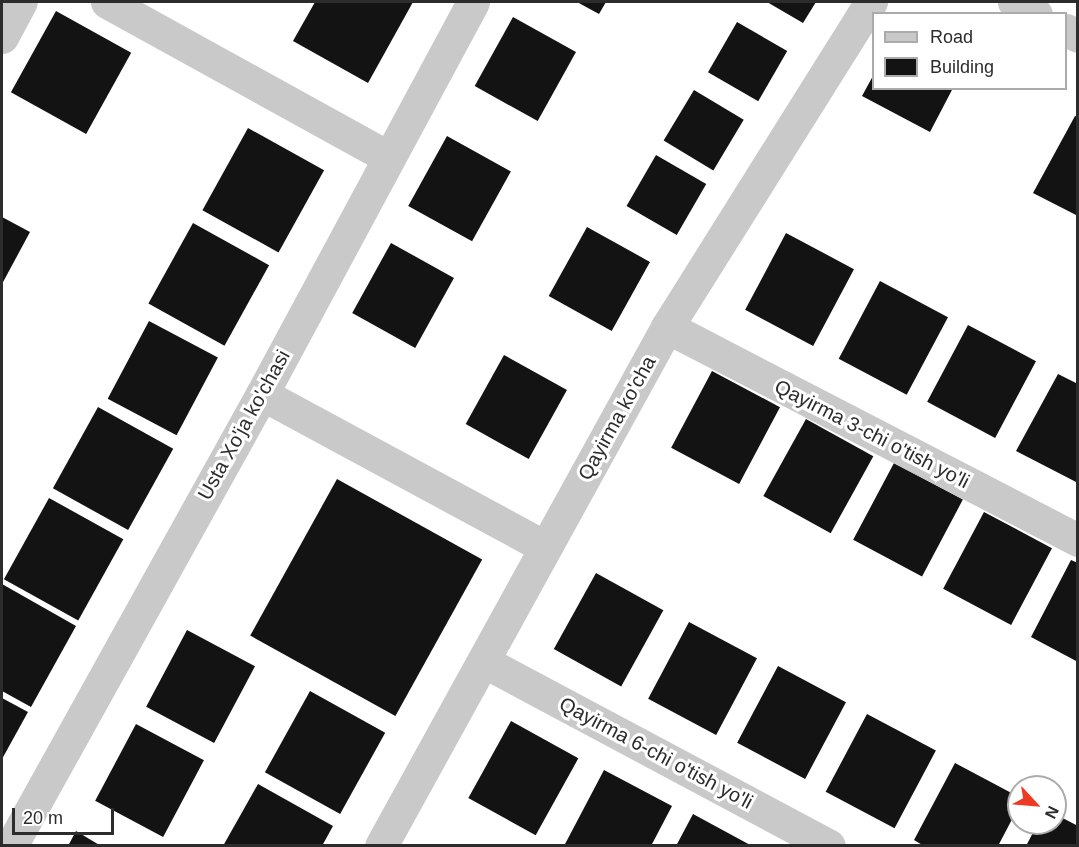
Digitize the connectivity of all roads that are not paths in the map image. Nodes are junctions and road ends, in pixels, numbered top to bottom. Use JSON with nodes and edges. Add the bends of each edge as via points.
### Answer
{"nodes":[{"id":1,"x":21,"y":2,"type":"edge"},
{"id":2,"x":107,"y":2,"type":"edge"},
{"id":3,"x":473,"y":2,"type":"edge"},
{"id":4,"x":871,"y":2,"type":"edge"},
{"id":5,"x":1014,"y":2,"type":"edge"},
{"id":6,"x":1032,"y":12,"type":"edge"},
{"id":7,"x":2,"y":37,"type":"edge"},
{"id":8,"x":388,"y":157,"type":"junction"},
{"id":9,"x":667,"y":327,"type":"junction"},
{"id":10,"x":262,"y":394,"type":"junction"},
{"id":11,"x":1077,"y":540,"type":"edge"},
{"id":12,"x":545,"y":547,"type":"junction"},
{"id":13,"x":483,"y":661,"type":"junction"},
{"id":14,"x":11,"y":846,"type":"edge"},
{"id":15,"x":381,"y":846,"type":"edge"},
{"id":16,"x":830,"y":846,"type":"edge"}],
"edges":[{"from":1,"to":7,"type":"street"},
{"from":2,"to":8,"type":"street"},
{"from":3,"to":8,"type":"street","name":"Usta Xo'ja ko'chasi"},
{"from":4,"to":9,"type":"street","name":"Qayirma ko'cha"},
{"from":5,"to":6,"type":"street"},
{"from":8,"to":10,"type":"street","name":"Usta Xo'ja ko'chasi"},
{"from":9,"to":11,"type":"street","name":"Qayirma 3-chi o'tish yo'li"},
{"from":9,"to":12,"type":"street","name":"Qayirma ko'cha"},
{"from":10,"to":12,"type":"street"},
{"from":10,"to":14,"type":"street","name":"Usta Xo'ja ko'chasi"},
{"from":12,"to":13,"type":"street","name":"Qayirma ko'cha"},
{"from":13,"to":15,"type":"street","name":"Qayirma ko'cha"},
{"from":13,"to":16,"type":"street","name":"Qayirma 6-chi o'tish yo'li"}]}
